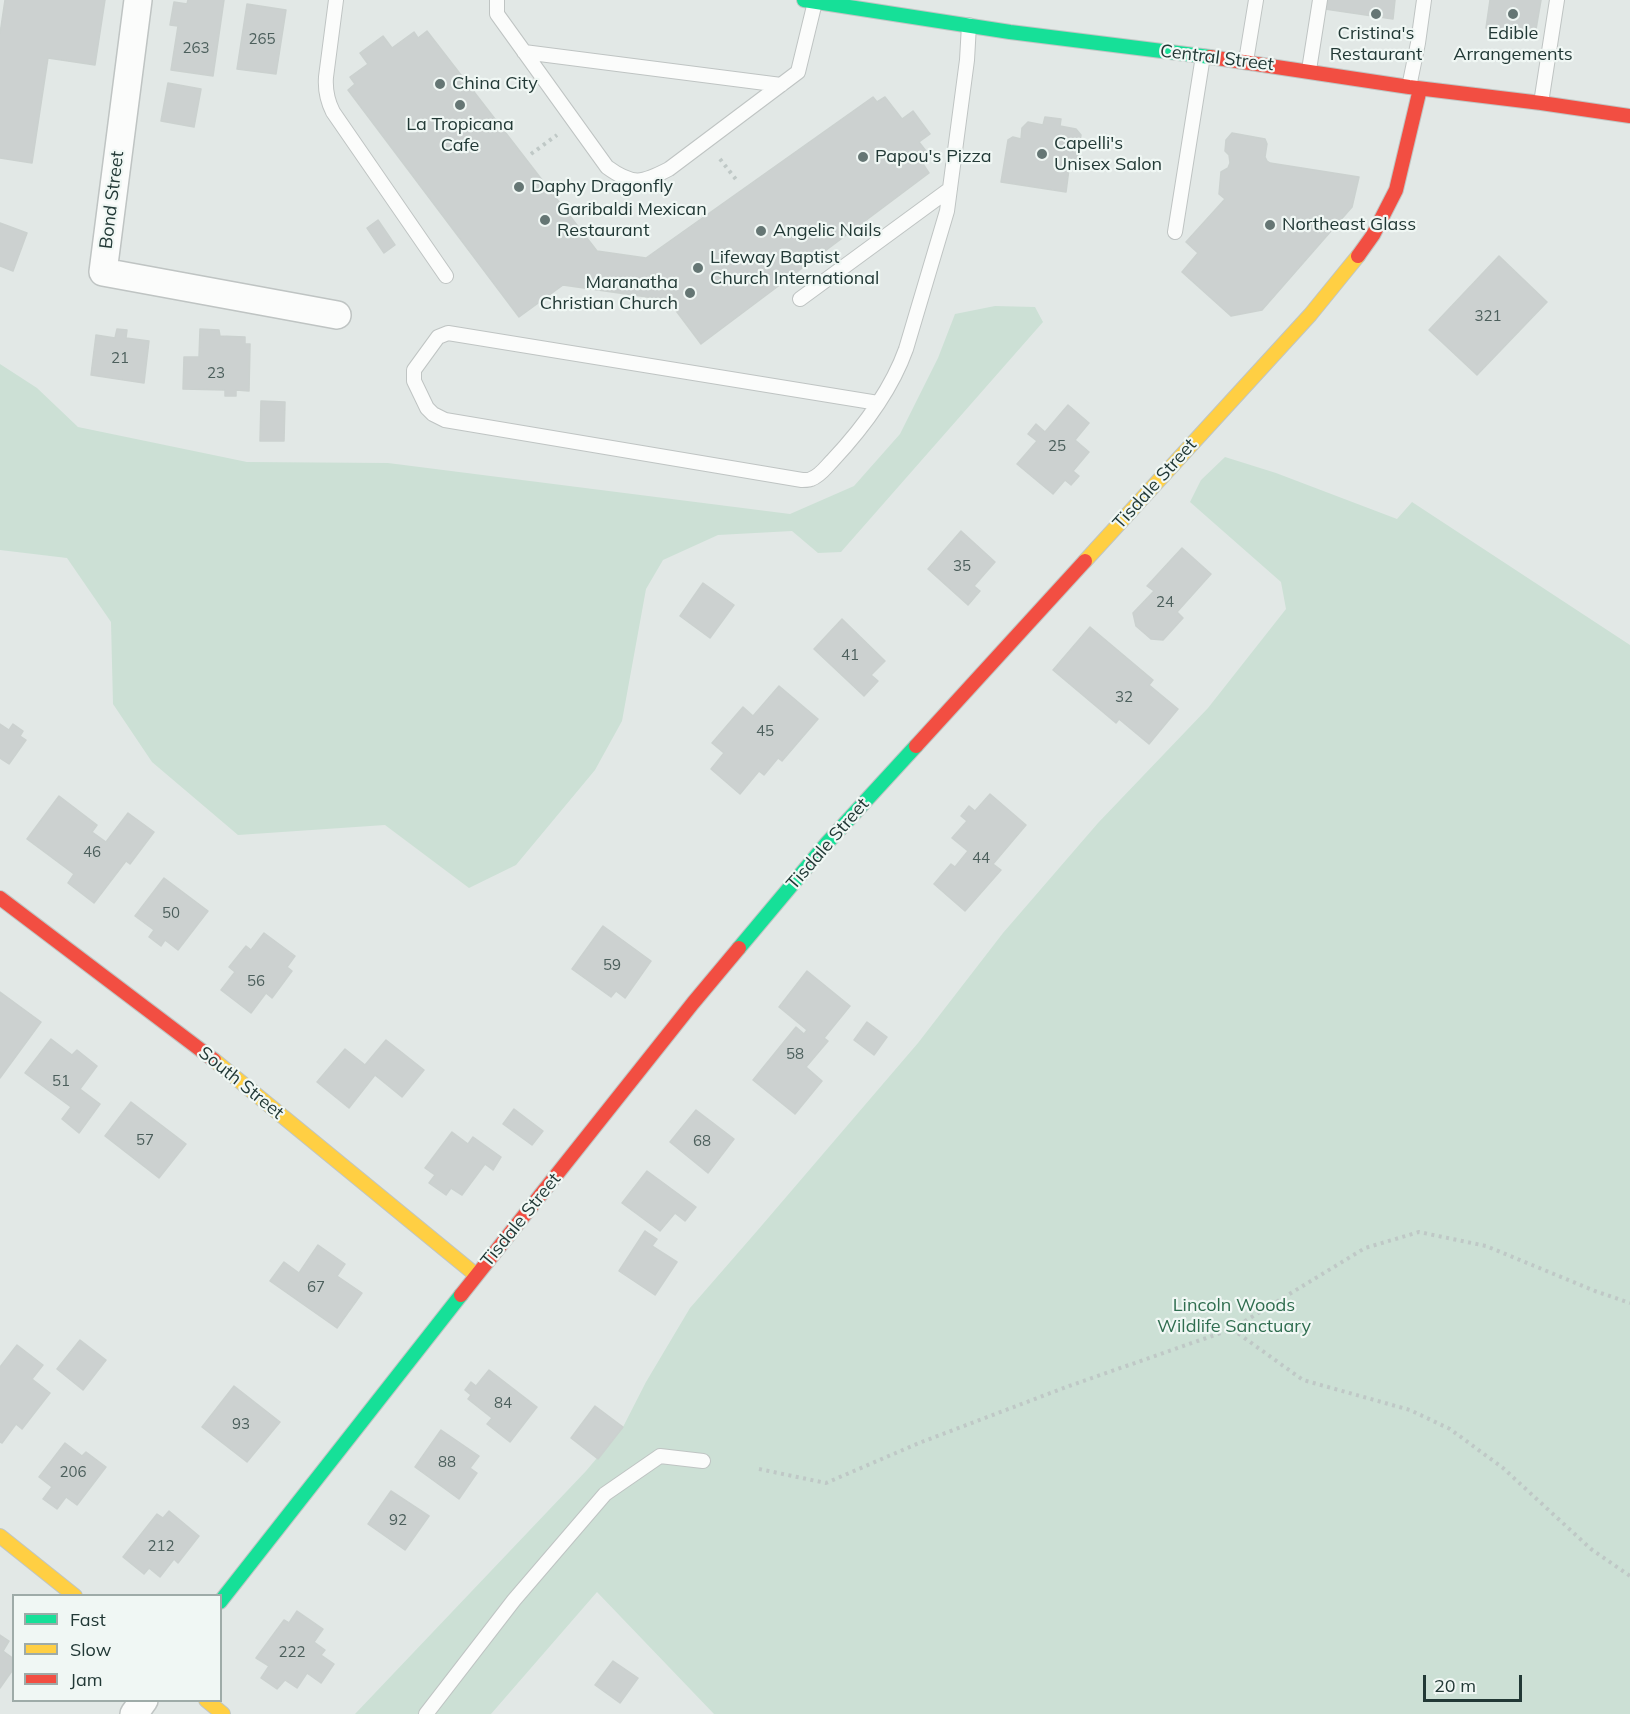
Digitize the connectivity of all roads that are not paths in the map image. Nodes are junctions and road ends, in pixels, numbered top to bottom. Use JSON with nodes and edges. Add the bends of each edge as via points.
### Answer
{"nodes":[{"id":1,"x":138,"y":0,"type":"edge"},
{"id":2,"x":336,"y":0,"type":"edge"},
{"id":3,"x":497,"y":0,"type":"edge"},
{"id":4,"x":1256,"y":0,"type":"edge"},
{"id":5,"x":1320,"y":0,"type":"edge"},
{"id":6,"x":1424,"y":0,"type":"edge"},
{"id":7,"x":1557,"y":0,"type":"edge"},
{"id":8,"x":809,"y":1,"type":"edge"},
{"id":9,"x":969,"y":25,"type":"junction"},
{"id":10,"x":524,"y":52,"type":"junction"},
{"id":11,"x":1203,"y":56,"type":"junction"},
{"id":12,"x":1246,"y":61,"type":"junction"},
{"id":13,"x":1309,"y":70,"type":"junction"},
{"id":14,"x":781,"y":86,"type":"junction"},
{"id":15,"x":1415,"y":88,"type":"junction"},
{"id":16,"x":1541,"y":103,"type":"junction"},
{"id":17,"x":1630,"y":116,"type":"edge"},
{"id":18,"x":950,"y":189,"type":"junction"},
{"id":19,"x":1175,"y":232,"type":"dead end"},
{"id":20,"x":446,"y":276,"type":"dead end"},
{"id":21,"x":801,"y":299,"type":"dead end"},
{"id":22,"x":337,"y":315,"type":"dead end"},
{"id":23,"x":878,"y":403,"type":"junction"},
{"id":24,"x":0,"y":898,"type":"edge"},
{"id":25,"x":476,"y":1275,"type":"junction"},
{"id":26,"x":703,"y":1461,"type":"dead end"},
{"id":27,"x":0,"y":1536,"type":"edge"},
{"id":28,"x":72,"y":1594,"type":"edge"},
{"id":29,"x":222,"y":1599,"type":"edge"},
{"id":30,"x":143,"y":1702,"type":"edge"},
{"id":31,"x":207,"y":1702,"type":"edge"},
{"id":32,"x":134,"y":1714,"type":"edge"},
{"id":33,"x":223,"y":1714,"type":"edge"},
{"id":34,"x":426,"y":1714,"type":"edge"}],
"edges":[{"from":1,"to":22,"type":"street","name":"Bond Street","via":[[103,272]]},
{"from":2,"to":20,"type":"lane","via":[[326,77],[328,101]]},
{"from":3,"to":10,"type":"lane","via":[[497,14]]},
{"from":4,"to":12,"type":"lane"},
{"from":5,"to":13,"type":"lane"},
{"from":6,"to":15,"type":"lane"},
{"from":7,"to":16,"type":"lane"},
{"from":8,"to":9,"type":"street","name":"Central Street"},
{"from":8,"to":14,"type":"lane","via":[[798,72]]},
{"from":9,"to":11,"type":"street","name":"Central Street"},
{"from":9,"to":18,"type":"lane"},
{"from":10,"to":14,"type":"lane"},
{"from":10,"to":14,"type":"lane","via":[[607,167],[634,182],[669,169]]},
{"from":11,"to":12,"type":"street","name":"Central Street"},
{"from":11,"to":19,"type":"lane"},
{"from":12,"to":13,"type":"street","name":"Central Street"},
{"from":13,"to":15,"type":"street","name":"Central Street"},
{"from":15,"to":16,"type":"street","name":"Central Street"},
{"from":15,"to":25,"type":"street","name":"Tisdale Street","via":[[1396,190],[1361,253],[1310,315],[827,843],[693,1003]]},
{"from":16,"to":17,"type":"street","name":"Central Street"},
{"from":18,"to":21,"type":"lane"},
{"from":18,"to":23,"type":"lane","via":[[906,349]]},
{"from":23,"to":23,"type":"lane","via":[[820,473],[802,480],[445,420],[427,408],[414,381],[414,370],[438,337],[448,333]]},
{"from":24,"to":25,"type":"street","name":"South Street","via":[[220,1064]]},
{"from":25,"to":29,"type":"street","name":"Tisdale Street"},
{"from":26,"to":34,"type":"lane","via":[[660,1456],[605,1494],[514,1600]]},
{"from":27,"to":28,"type":"street"},
{"from":30,"to":32,"type":"street"},
{"from":31,"to":33,"type":"street"}]}
